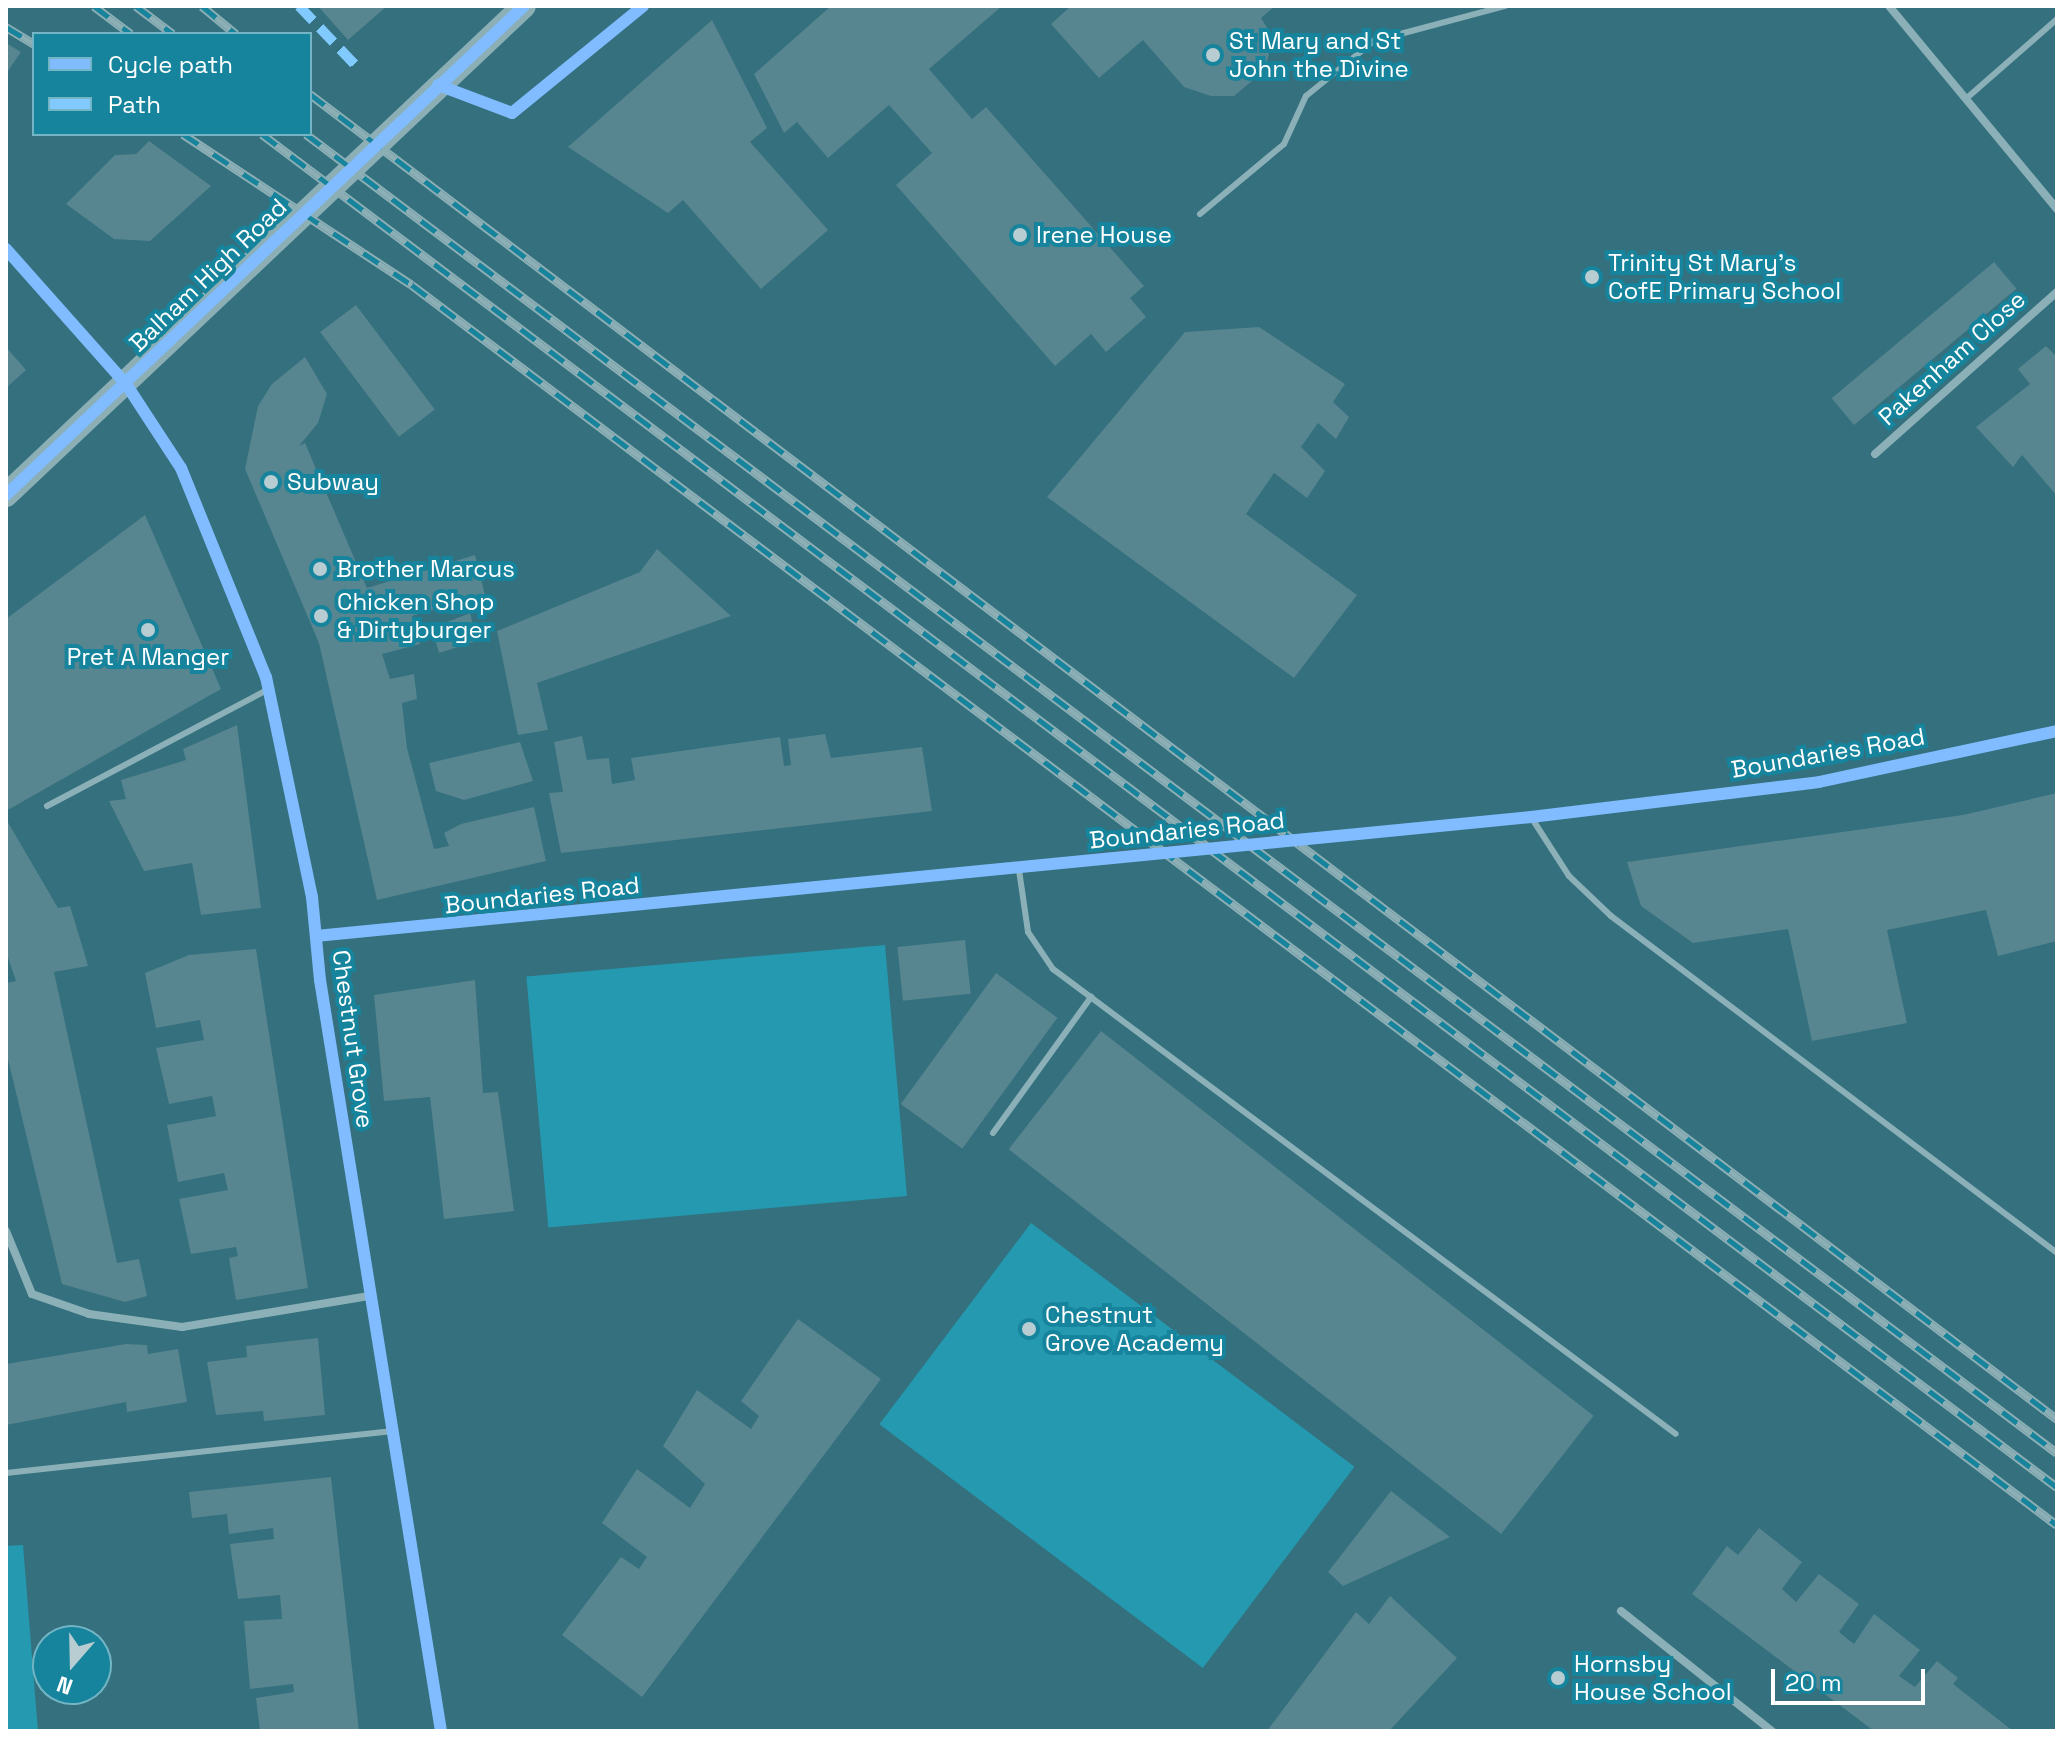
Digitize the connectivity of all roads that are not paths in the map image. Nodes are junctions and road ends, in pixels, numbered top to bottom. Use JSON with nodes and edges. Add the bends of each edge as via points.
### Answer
{"nodes":[{"id":1,"x":524,"y":6,"type":"edge"},
{"id":2,"x":1505,"y":6,"type":"edge"},
{"id":3,"x":1889,"y":6,"type":"edge"},
{"id":4,"x":2057,"y":19,"type":"edge"},
{"id":5,"x":1968,"y":97,"type":"junction"},
{"id":6,"x":2057,"y":209,"type":"edge"},
{"id":7,"x":1200,"y":214,"type":"dead end"},
{"id":8,"x":6,"y":249,"type":"edge"},
{"id":9,"x":2057,"y":292,"type":"edge"},
{"id":10,"x":126,"y":384,"type":"junction"},
{"id":11,"x":1875,"y":454,"type":"dead end"},
{"id":12,"x":6,"y":495,"type":"edge"},
{"id":13,"x":269,"y":689,"type":"junction"},
{"id":14,"x":2057,"y":731,"type":"edge"},
{"id":15,"x":47,"y":806,"type":"dead end"},
{"id":16,"x":1531,"y":817,"type":"junction"},
{"id":17,"x":1019,"y":870,"type":"junction"},
{"id":18,"x":316,"y":936,"type":"junction"},
{"id":19,"x":1091,"y":997,"type":"junction"},
{"id":20,"x":993,"y":1133,"type":"dead end"},
{"id":21,"x":6,"y":1231,"type":"edge"},
{"id":22,"x":2057,"y":1253,"type":"edge"},
{"id":23,"x":370,"y":1296,"type":"junction"},
{"id":24,"x":391,"y":1431,"type":"junction"},
{"id":25,"x":1676,"y":1434,"type":"dead end"},
{"id":26,"x":6,"y":1473,"type":"edge"},
{"id":27,"x":1621,"y":1611,"type":"dead end"},
{"id":28,"x":441,"y":1731,"type":"edge"},
{"id":29,"x":1772,"y":1731,"type":"edge"}],
"edges":[{"from":1,"to":10,"type":"highway","name":"Balham High Road"},
{"from":2,"to":7,"type":"lane","via":[[1374,41],[1306,96],[1284,144]]},
{"from":3,"to":5,"type":"street"},
{"from":4,"to":5,"type":"lane"},
{"from":5,"to":6,"type":"street"},
{"from":8,"to":10,"type":"street","name":"Chestnut Grove"},
{"from":9,"to":11,"type":"street","name":"Pakenham Close"},
{"from":10,"to":12,"type":"highway","name":"Balham High Road"},
{"from":10,"to":13,"type":"street","name":"Chestnut Grove","via":[[192,489]]},
{"from":13,"to":15,"type":"lane"},
{"from":13,"to":18,"type":"street","name":"Chestnut Grove"},
{"from":14,"to":16,"type":"street","name":"Boundaries Road","via":[[1819,782]]},
{"from":16,"to":17,"type":"street","name":"Boundaries Road"},
{"from":16,"to":22,"type":"lane","via":[[1569,876],[1611,916]]},
{"from":17,"to":18,"type":"street","name":"Boundaries Road"},
{"from":17,"to":19,"type":"lane","via":[[1036,951]]},
{"from":18,"to":23,"type":"street","name":"Chestnut Grove"},
{"from":19,"to":20,"type":"lane"},
{"from":19,"to":25,"type":"lane"},
{"from":21,"to":23,"type":"street","via":[[32,1294],[89,1314],[182,1327]]},
{"from":23,"to":24,"type":"street","name":"Chestnut Grove"},
{"from":24,"to":26,"type":"lane"},
{"from":24,"to":28,"type":"street","name":"Chestnut Grove"},
{"from":27,"to":29,"type":"street"}]}
